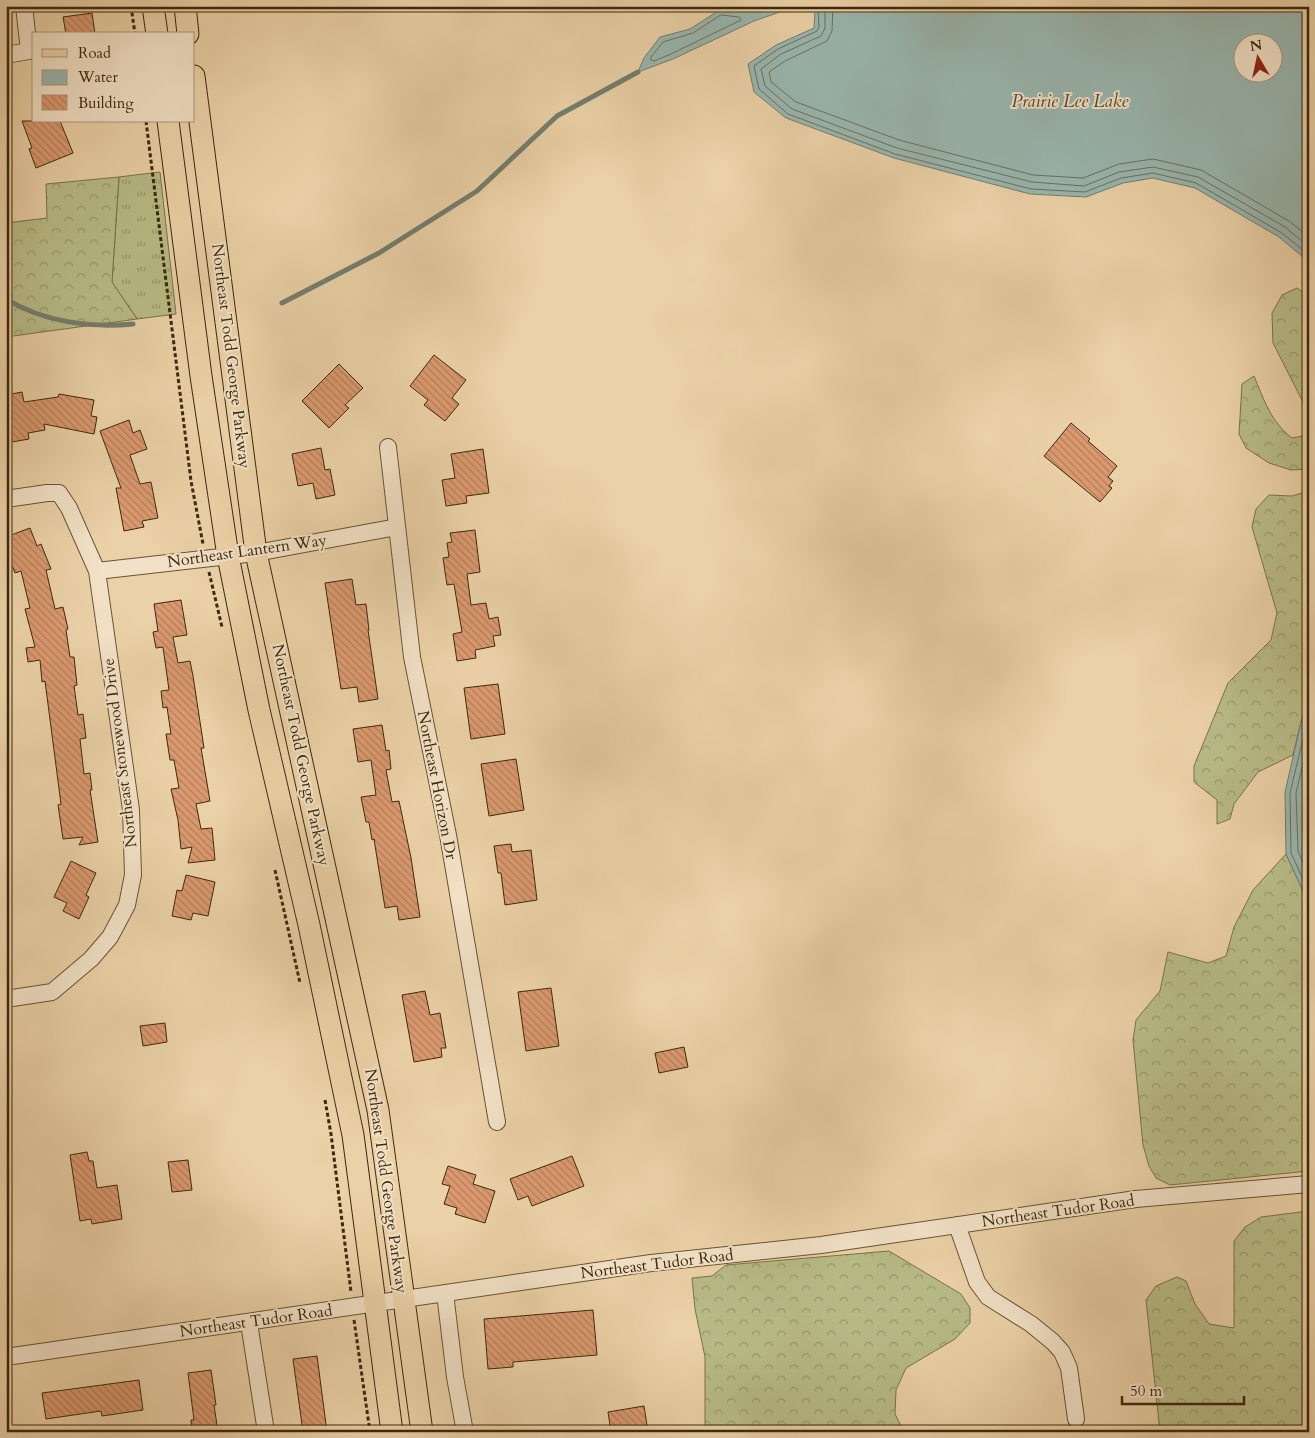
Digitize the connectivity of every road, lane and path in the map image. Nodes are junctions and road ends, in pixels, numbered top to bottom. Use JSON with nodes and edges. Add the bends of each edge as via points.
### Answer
{"nodes":[{"id":1,"x":24,"y":6,"type":"edge"},
{"id":2,"x":131,"y":6,"type":"edge"},
{"id":3,"x":153,"y":6,"type":"edge"},
{"id":4,"x":184,"y":6,"type":"edge"},
{"id":5,"x":135,"y":32,"type":"edge"},
{"id":6,"x":157,"y":32,"type":"edge"},
{"id":7,"x":188,"y":32,"type":"edge"},
{"id":8,"x":6,"y":55,"type":"edge"},
{"id":9,"x":195,"y":84,"type":"edge"},
{"id":10,"x":168,"y":122,"type":"edge"},
{"id":11,"x":388,"y":447,"type":"dead end"},
{"id":12,"x":6,"y":499,"type":"edge"},
{"id":13,"x":397,"y":528,"type":"junction"},
{"id":14,"x":256,"y":553,"type":"junction"},
{"id":15,"x":228,"y":556,"type":"junction"},
{"id":16,"x":98,"y":571,"type":"junction"},
{"id":17,"x":6,"y":999,"type":"edge"},
{"id":18,"x":497,"y":1122,"type":"dead end"},
{"id":19,"x":1309,"y":1184,"type":"edge"},
{"id":20,"x":957,"y":1225,"type":"junction"},
{"id":21,"x":445,"y":1293,"type":"junction"},
{"id":22,"x":403,"y":1299,"type":"junction"},
{"id":23,"x":376,"y":1304,"type":"junction"},
{"id":24,"x":249,"y":1323,"type":"junction"},
{"id":25,"x":6,"y":1357,"type":"edge"},
{"id":26,"x":1076,"y":1418,"type":"dead end"},
{"id":27,"x":266,"y":1432,"type":"edge"},
{"id":28,"x":392,"y":1432,"type":"edge"},
{"id":29,"x":422,"y":1432,"type":"edge"},
{"id":30,"x":465,"y":1432,"type":"edge"}],
"edges":[{"from":1,"to":8,"type":"street","via":[[29,51]]},
{"from":2,"to":5,"type":"path"},
{"from":3,"to":6,"type":"main road"},
{"from":4,"to":7,"type":"main road"},
{"from":9,"to":14,"type":"main road","name":"Northeast Todd George Parkway"},
{"from":10,"to":15,"type":"main road","name":"Northeast Todd George Parkway"},
{"from":11,"to":13,"type":"street","name":"Northeast Horizon Dr"},
{"from":12,"to":16,"type":"street","name":"Northeast Stonewood Drive","via":[[59,493]]},
{"from":13,"to":14,"type":"street","name":"Northeast Lantern Way"},
{"from":13,"to":18,"type":"street","name":"Northeast Horizon Dr","via":[[412,657],[448,835]]},
{"from":14,"to":15,"type":"street","name":"Northeast Lantern Way"},
{"from":14,"to":22,"type":"main road","name":"Northeast Todd George Parkway","via":[[378,1110]]},
{"from":15,"to":16,"type":"street","name":"Northeast Lantern Way"},
{"from":15,"to":23,"type":"main road","name":"Northeast Todd George Parkway","via":[[259,710],[344,1086]]},
{"from":16,"to":17,"type":"street","name":"Northeast Stonewood Drive","via":[[131,810],[133,875],[127,905],[110,937],[91,959],[52,992]]},
{"from":19,"to":20,"type":"street","name":"Northeast Tudor Road","via":[[1136,1199]]},
{"from":20,"to":21,"type":"street","name":"Northeast Tudor Road","via":[[821,1245],[651,1263]]},
{"from":20,"to":26,"type":"street","via":[[977,1282],[988,1297],[1031,1324],[1062,1352],[1069,1368]]},
{"from":21,"to":22,"type":"street","name":"Northeast Tudor Road"},
{"from":21,"to":30,"type":"street","via":[[454,1377]]},
{"from":22,"to":23,"type":"street","name":"Northeast Tudor Road"},
{"from":22,"to":29,"type":"main road","name":"Northeast Todd George Parkway"},
{"from":23,"to":24,"type":"street","name":"Northeast Tudor Road"},
{"from":23,"to":28,"type":"main road","name":"Northeast Todd George Parkway"},
{"from":24,"to":25,"type":"street","name":"Northeast Tudor Road"},
{"from":24,"to":27,"type":"street"}]}
